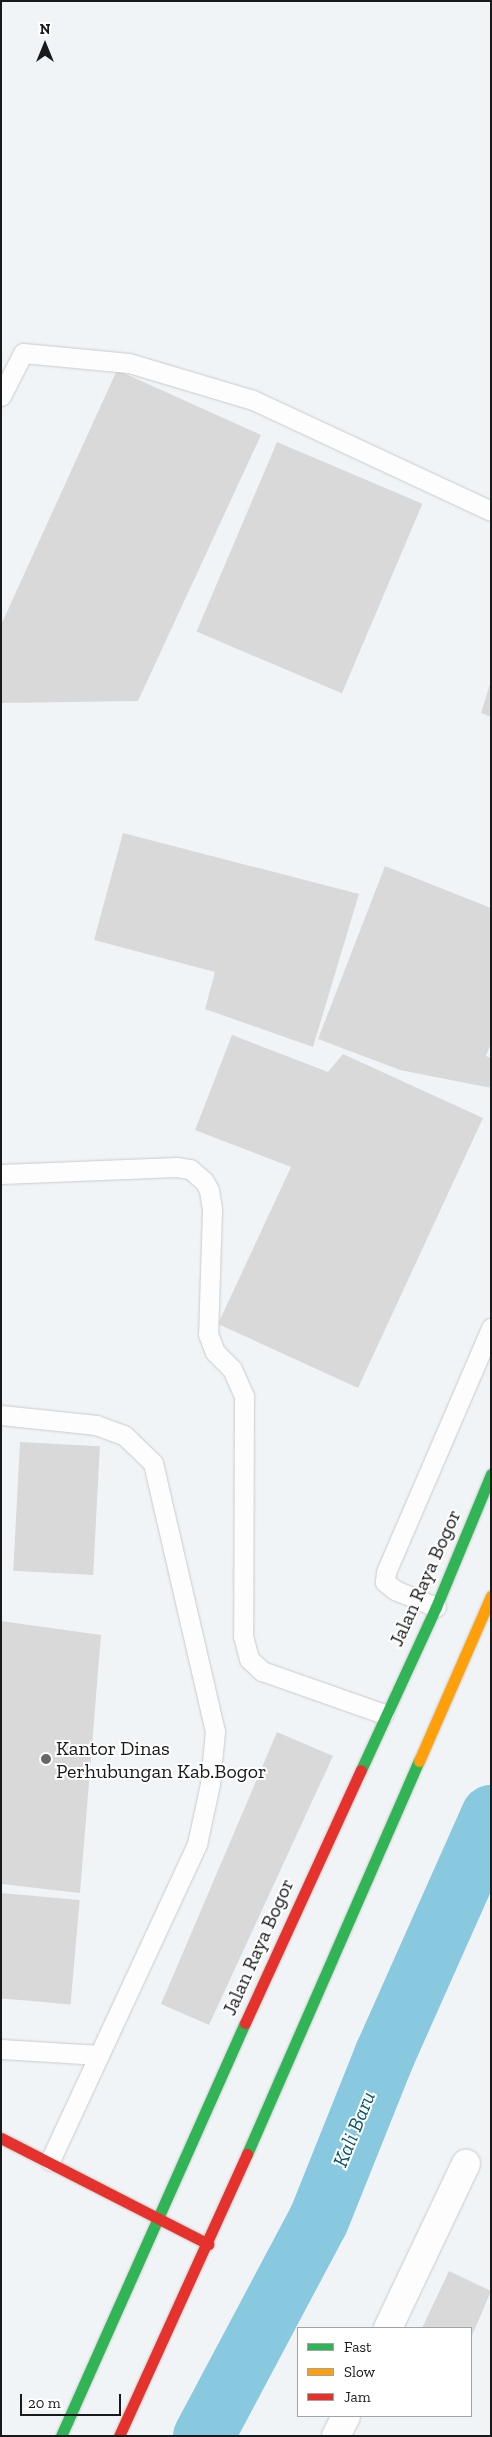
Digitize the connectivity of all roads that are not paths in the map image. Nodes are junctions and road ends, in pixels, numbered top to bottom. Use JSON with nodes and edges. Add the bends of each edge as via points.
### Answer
{"nodes":[{"id":1,"x":1,"y":396,"type":"edge"},
{"id":2,"x":491,"y":511,"type":"edge"},
{"id":3,"x":1,"y":1174,"type":"edge"},
{"id":4,"x":491,"y":1328,"type":"edge"},
{"id":5,"x":485,"y":1357,"type":"edge"},
{"id":6,"x":1,"y":1415,"type":"edge"},
{"id":7,"x":491,"y":1474,"type":"edge"},
{"id":8,"x":491,"y":1596,"type":"edge"},
{"id":9,"x":436,"y":1606,"type":"junction"},
{"id":10,"x":484,"y":1630,"type":"edge"},
{"id":11,"x":384,"y":1714,"type":"junction"},
{"id":12,"x":1,"y":2049,"type":"edge"},
{"id":13,"x":98,"y":2055,"type":"junction"},
{"id":14,"x":1,"y":2138,"type":"edge"},
{"id":15,"x":50,"y":2161,"type":"junction"},
{"id":16,"x":466,"y":2164,"type":"dead end"},
{"id":17,"x":156,"y":2217,"type":"junction"},
{"id":18,"x":208,"y":2244,"type":"junction"},
{"id":19,"x":388,"y":2327,"type":"edge"},
{"id":20,"x":346,"y":2417,"type":"edge"},
{"id":21,"x":61,"y":2436,"type":"edge"},
{"id":22,"x":119,"y":2436,"type":"edge"},
{"id":23,"x":336,"y":2436,"type":"edge"}],
"edges":[{"from":1,"to":2,"type":"lane","via":[[23,353],[129,363],[253,400]]},
{"from":3,"to":11,"type":"lane","via":[[177,1167],[200,1175],[210,1190],[212,1210],[208,1334],[214,1352],[232,1369],[244,1396],[243,1636],[249,1659],[262,1671]]},
{"from":4,"to":5,"type":"lane"},
{"from":5,"to":9,"type":"lane","via":[[386,1572],[385,1582],[395,1590]]},
{"from":6,"to":13,"type":"lane","via":[[96,1425],[124,1435],[153,1463],[214,1730],[210,1784],[197,1844]]},
{"from":7,"to":9,"type":"main road","name":"Jalan Raya Bogor"},
{"from":8,"to":10,"type":"main road"},
{"from":9,"to":11,"type":"main road","name":"Jalan Raya Bogor"},
{"from":10,"to":18,"type":"main road"},
{"from":11,"to":17,"type":"main road","name":"Jalan Raya Bogor"},
{"from":12,"to":13,"type":"lane"},
{"from":13,"to":15,"type":"lane"},
{"from":14,"to":15,"type":"main road"},
{"from":15,"to":17,"type":"main road"},
{"from":16,"to":19,"type":"street"},
{"from":17,"to":18,"type":"main road"},
{"from":17,"to":21,"type":"main road","name":"Jalan Raya Bogor"},
{"from":18,"to":22,"type":"main road"},
{"from":20,"to":23,"type":"street"}]}
